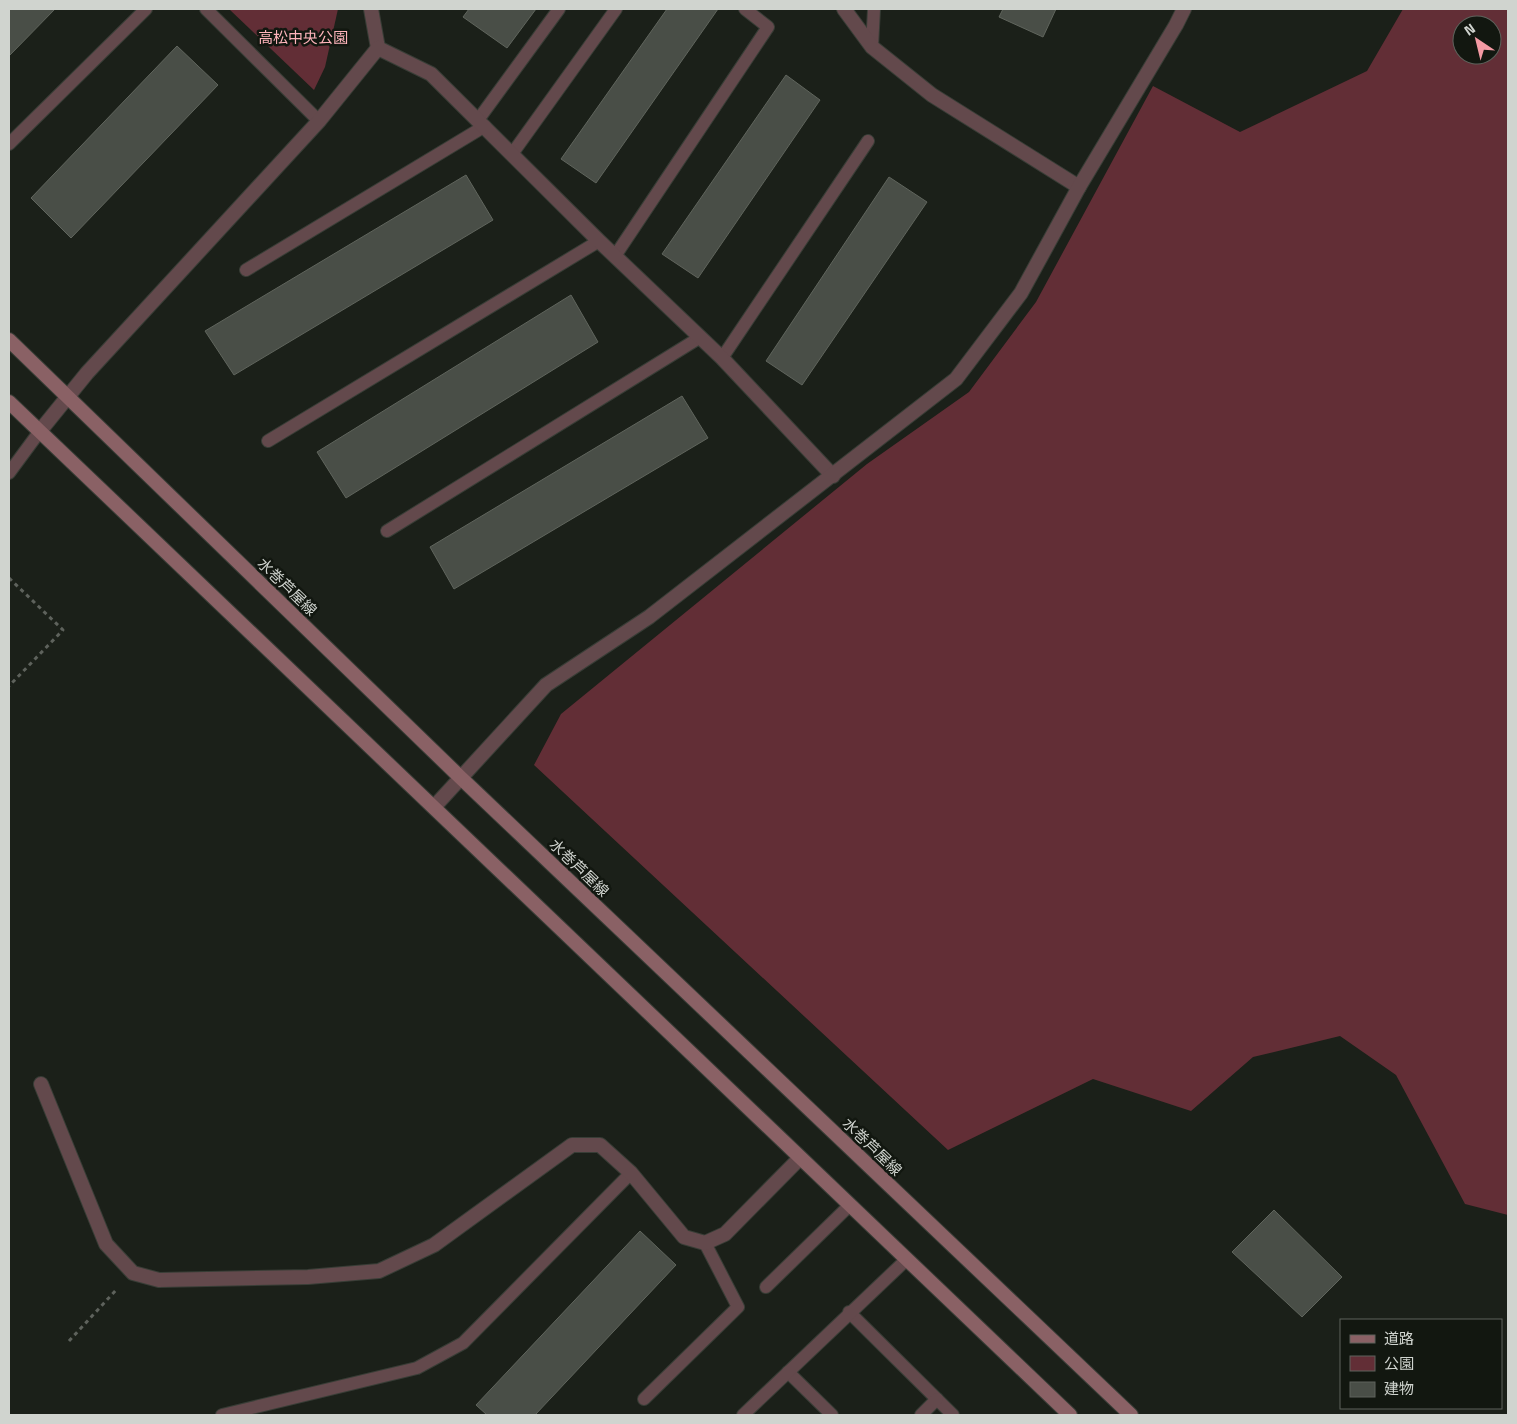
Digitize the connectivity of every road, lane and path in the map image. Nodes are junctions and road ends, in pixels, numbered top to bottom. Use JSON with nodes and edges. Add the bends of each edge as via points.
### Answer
{"nodes":[{"id":1,"x":146,"y":9,"type":"edge"},
{"id":2,"x":206,"y":9,"type":"edge"},
{"id":3,"x":371,"y":9,"type":"edge"},
{"id":4,"x":559,"y":9,"type":"edge"},
{"id":5,"x":616,"y":9,"type":"edge"},
{"id":6,"x":745,"y":9,"type":"edge"},
{"id":7,"x":844,"y":9,"type":"edge"},
{"id":8,"x":874,"y":9,"type":"edge"},
{"id":9,"x":1184,"y":9,"type":"edge"},
{"id":10,"x":872,"y":47,"type":"junction"},
{"id":11,"x":378,"y":48,"type":"junction"},
{"id":12,"x":319,"y":121,"type":"junction"},
{"id":13,"x":482,"y":123,"type":"junction"},
{"id":14,"x":868,"y":141,"type":"dead end"},
{"id":15,"x":9,"y":144,"type":"edge"},
{"id":16,"x":512,"y":154,"type":"junction"},
{"id":17,"x":1079,"y":187,"type":"junction"},
{"id":18,"x":599,"y":241,"type":"junction"},
{"id":19,"x":615,"y":256,"type":"junction"},
{"id":20,"x":246,"y":270,"type":"dead end"},
{"id":21,"x":699,"y":338,"type":"junction"},
{"id":22,"x":9,"y":340,"type":"edge"},
{"id":23,"x":722,"y":358,"type":"junction"},
{"id":24,"x":68,"y":398,"type":"junction"},
{"id":25,"x":9,"y":402,"type":"edge"},
{"id":26,"x":40,"y":431,"type":"junction"},
{"id":27,"x":268,"y":441,"type":"dead end"},
{"id":28,"x":9,"y":473,"type":"edge"},
{"id":29,"x":833,"y":476,"type":"junction"},
{"id":30,"x":387,"y":530,"type":"dead end"},
{"id":31,"x":9,"y":578,"type":"edge"},
{"id":32,"x":9,"y":686,"type":"edge"},
{"id":33,"x":461,"y":778,"type":"junction"},
{"id":34,"x":434,"y":807,"type":"junction"},
{"id":35,"x":40,"y":1084,"type":"dead end"},
{"id":36,"x":800,"y":1158,"type":"junction"},
{"id":37,"x":631,"y":1173,"type":"junction"},
{"id":38,"x":850,"y":1205,"type":"junction"},
{"id":39,"x":705,"y":1243,"type":"junction"},
{"id":40,"x":906,"y":1260,"type":"junction"},
{"id":41,"x":133,"y":1273,"type":"junction"},
{"id":42,"x":766,"y":1287,"type":"dead end"},
{"id":43,"x":849,"y":1312,"type":"junction"},
{"id":44,"x":69,"y":1341,"type":"dead end"},
{"id":45,"x":788,"y":1372,"type":"junction"},
{"id":46,"x":644,"y":1398,"type":"dead end"},
{"id":47,"x":937,"y":1399,"type":"junction"},
{"id":48,"x":222,"y":1415,"type":"edge"},
{"id":49,"x":743,"y":1415,"type":"edge"},
{"id":50,"x":832,"y":1415,"type":"edge"},
{"id":51,"x":921,"y":1415,"type":"edge"},
{"id":52,"x":953,"y":1415,"type":"edge"},
{"id":53,"x":1070,"y":1415,"type":"edge"},
{"id":54,"x":1131,"y":1415,"type":"edge"}],
"edges":[{"from":1,"to":15,"type":"lane"},
{"from":2,"to":12,"type":"lane"},
{"from":3,"to":11,"type":"street"},
{"from":4,"to":13,"type":"lane"},
{"from":5,"to":16,"type":"lane"},
{"from":6,"to":19,"type":"lane","via":[[768,27]]},
{"from":7,"to":10,"type":"street"},
{"from":8,"to":10,"type":"lane"},
{"from":9,"to":17,"type":"street"},
{"from":10,"to":17,"type":"street","via":[[932,95]]},
{"from":11,"to":12,"type":"street"},
{"from":11,"to":13,"type":"street","via":[[431,74]]},
{"from":12,"to":24,"type":"street","via":[[86,373]]},
{"from":13,"to":16,"type":"street"},
{"from":13,"to":20,"type":"lane"},
{"from":14,"to":23,"type":"lane"},
{"from":16,"to":18,"type":"street"},
{"from":17,"to":29,"type":"street","via":[[1021,293],[956,379]]},
{"from":18,"to":19,"type":"street"},
{"from":18,"to":27,"type":"lane"},
{"from":19,"to":21,"type":"street"},
{"from":21,"to":23,"type":"street"},
{"from":21,"to":30,"type":"lane"},
{"from":22,"to":24,"type":"main road","name":"水巻芦屋線"},
{"from":23,"to":29,"type":"street"},
{"from":24,"to":26,"type":"street"},
{"from":24,"to":33,"type":"main road","name":"水巻芦屋線"},
{"from":25,"to":26,"type":"main road"},
{"from":26,"to":28,"type":"lane"},
{"from":26,"to":34,"type":"main road"},
{"from":29,"to":33,"type":"street","via":[[649,617],[546,685]]},
{"from":31,"to":32,"type":"path","via":[[63,630]]},
{"from":33,"to":34,"type":"street"},
{"from":33,"to":54,"type":"main road","name":"水巻芦屋線"},
{"from":34,"to":36,"type":"main road"},
{"from":35,"to":41,"type":"street","via":[[106,1244]]},
{"from":36,"to":38,"type":"main road"},
{"from":36,"to":39,"type":"street","via":[[724,1234]]},
{"from":37,"to":39,"type":"street","via":[[684,1237]]},
{"from":37,"to":41,"type":"street","via":[[600,1145],[572,1145],[434,1245],[379,1271],[308,1277],[159,1280]]},
{"from":37,"to":48,"type":"lane","via":[[463,1343],[417,1368]]},
{"from":38,"to":40,"type":"main road"},
{"from":38,"to":42,"type":"lane"},
{"from":39,"to":46,"type":"lane","via":[[738,1307]]},
{"from":40,"to":43,"type":"lane"},
{"from":40,"to":53,"type":"main road"},
{"from":41,"to":44,"type":"path"},
{"from":43,"to":45,"type":"lane"},
{"from":43,"to":47,"type":"lane"},
{"from":45,"to":49,"type":"lane"},
{"from":45,"to":50,"type":"lane"},
{"from":47,"to":51,"type":"lane"},
{"from":47,"to":52,"type":"lane"}]}
